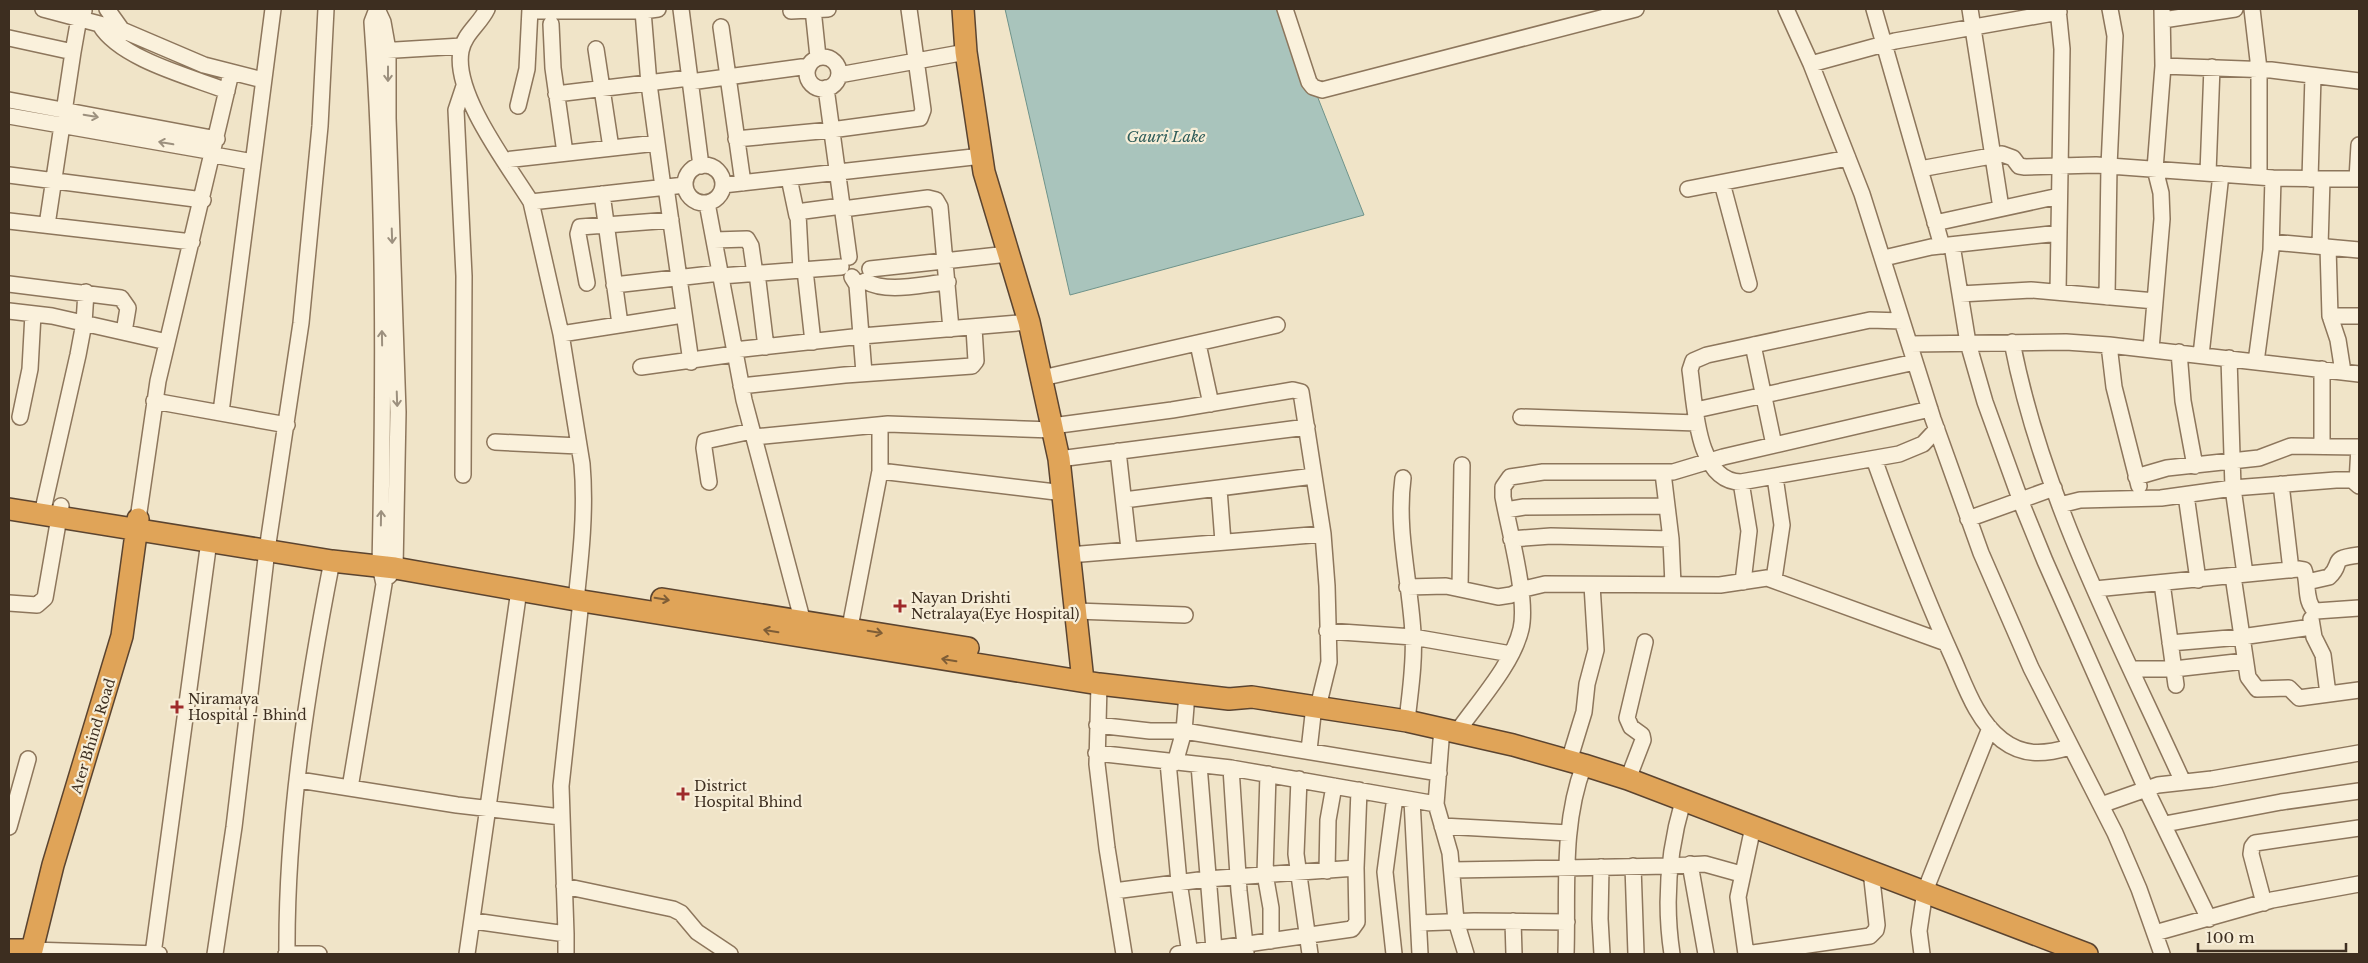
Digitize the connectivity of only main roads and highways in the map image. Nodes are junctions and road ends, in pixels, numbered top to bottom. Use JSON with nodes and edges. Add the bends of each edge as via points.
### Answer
{"nodes":[{"id":1,"x":962,"y":9,"type":"edge"},
{"id":2,"x":9,"y":498,"type":"edge"},
{"id":3,"x":9,"y":509,"type":"edge"},
{"id":4,"x":52,"y":510,"type":"junction"},
{"id":5,"x":137,"y":524,"type":"junction"},
{"id":6,"x":268,"y":545,"type":"junction"},
{"id":7,"x":387,"y":566,"type":"junction"},
{"id":8,"x":578,"y":595,"type":"junction"},
{"id":9,"x":805,"y":629,"type":"junction"},
{"id":10,"x":1088,"y":678,"type":"junction"},
{"id":11,"x":1252,"y":697,"type":"junction"},
{"id":12,"x":9,"y":950,"type":"edge"},
{"id":13,"x":31,"y":952,"type":"edge"},
{"id":14,"x":2087,"y":954,"type":"edge"}],
"edges":[{"from":1,"to":10,"type":"highway","via":[[990,195],[1029,322],[1059,459],[1076,611]]},
{"from":2,"to":4,"type":"highway"},
{"from":3,"to":4,"type":"highway"},
{"from":4,"to":5,"type":"highway"},
{"from":5,"to":6,"type":"highway"},
{"from":5,"to":6,"type":"highway","via":[[209,540]]},
{"from":5,"to":13,"type":"highway","name":"Ater Bhind Road","via":[[122,636]]},
{"from":6,"to":7,"type":"highway"},
{"from":6,"to":7,"type":"highway","via":[[332,560]]},
{"from":7,"to":8,"type":"highway"},
{"from":7,"to":8,"type":"highway","via":[[518,590]]},
{"from":8,"to":9,"type":"highway"},
{"from":10,"to":9,"type":"highway","one_way":true},
{"from":9,"to":10,"type":"highway","one_way":true,"via":[[850,627]]},
{"from":10,"to":11,"type":"highway","via":[[1229,699]]},
{"from":10,"to":11,"type":"highway","via":[[1230,686]]},
{"from":11,"to":14,"type":"highway","via":[[1407,721],[1577,763],[1628,779]]},
{"from":12,"to":13,"type":"highway"}]}
